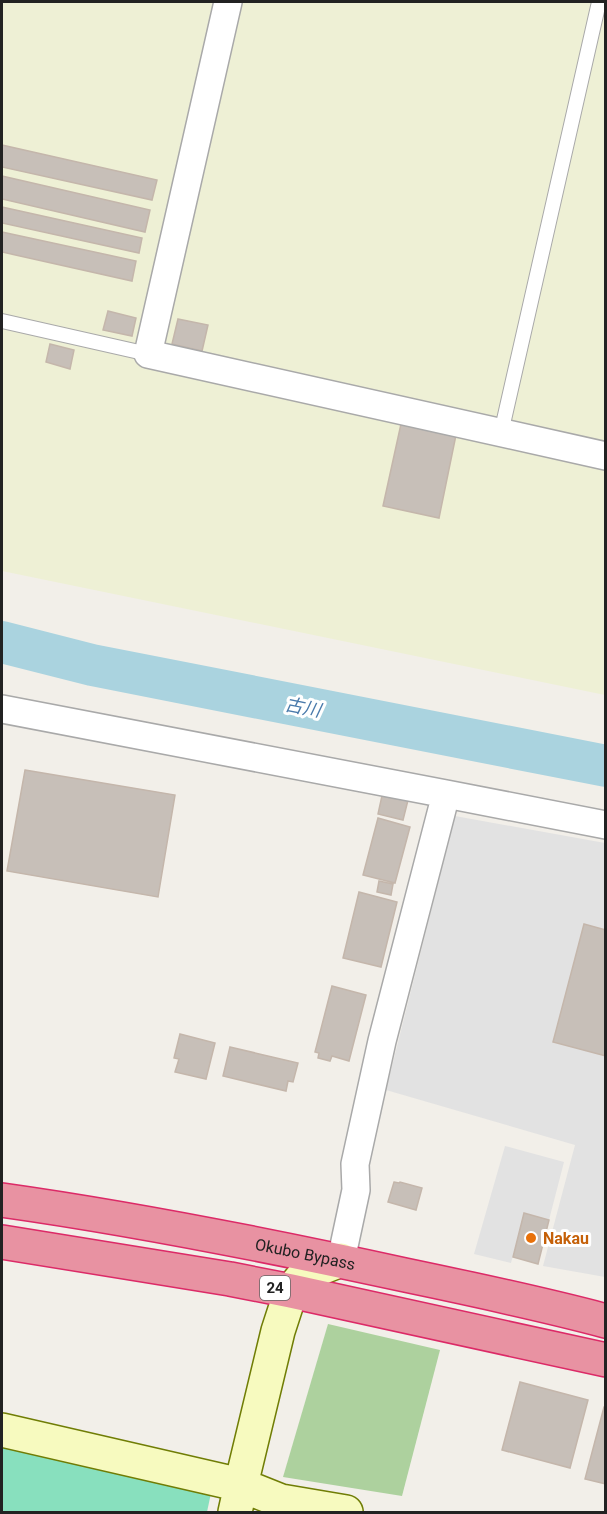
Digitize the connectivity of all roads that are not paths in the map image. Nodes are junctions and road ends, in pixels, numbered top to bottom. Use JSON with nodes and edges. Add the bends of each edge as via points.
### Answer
{"nodes":[{"id":1,"x":228,"y":2,"type":"edge"},
{"id":2,"x":598,"y":2,"type":"edge"},
{"id":3,"x":2,"y":321,"type":"edge"},
{"id":4,"x":148,"y":354,"type":"junction"},
{"id":5,"x":501,"y":433,"type":"junction"},
{"id":6,"x":606,"y":456,"type":"edge"},
{"id":7,"x":2,"y":709,"type":"edge"},
{"id":8,"x":446,"y":794,"type":"junction"},
{"id":9,"x":606,"y":825,"type":"edge"},
{"id":10,"x":2,"y":1200,"type":"edge"},
{"id":11,"x":2,"y":1242,"type":"edge"},
{"id":12,"x":341,"y":1260,"type":"junction"},
{"id":13,"x":291,"y":1291,"type":"junction"},
{"id":14,"x":560,"y":1309,"type":"junction"},
{"id":15,"x":606,"y":1312,"type":"edge"},
{"id":16,"x":606,"y":1321,"type":"edge"},
{"id":17,"x":545,"y":1346,"type":"junction"},
{"id":18,"x":606,"y":1360,"type":"edge"},
{"id":19,"x":606,"y":1374,"type":"edge"},
{"id":20,"x":2,"y":1430,"type":"edge"},
{"id":21,"x":238,"y":1499,"type":"edge"},
{"id":22,"x":342,"y":1512,"type":"edge"}],
"edges":[{"from":1,"to":4,"type":"street"},
{"from":2,"to":5,"type":"lane"},
{"from":3,"to":4,"type":"lane"},
{"from":4,"to":5,"type":"street"},
{"from":5,"to":6,"type":"street"},
{"from":7,"to":8,"type":"street"},
{"from":8,"to":9,"type":"street"},
{"from":8,"to":12,"type":"street","via":[[382,1041]]},
{"from":10,"to":12,"type":"highway","name":"Okubo Bypass"},
{"from":11,"to":13,"type":"highway","number":"24"},
{"from":12,"to":13,"type":"street","via":[[305,1274]]},
{"from":12,"to":14,"type":"highway","name":"Okubo Bypass"},
{"from":13,"to":17,"type":"highway","number":"24"},
{"from":13,"to":21,"type":"street"},
{"from":14,"to":15,"type":"highway"},
{"from":14,"to":16,"type":"highway","name":"Okubo Bypass"},
{"from":17,"to":18,"type":"highway","number":"24"},
{"from":17,"to":19,"type":"highway"},
{"from":20,"to":21,"type":"street"},
{"from":21,"to":22,"type":"street","via":[[281,1501]]}]}
